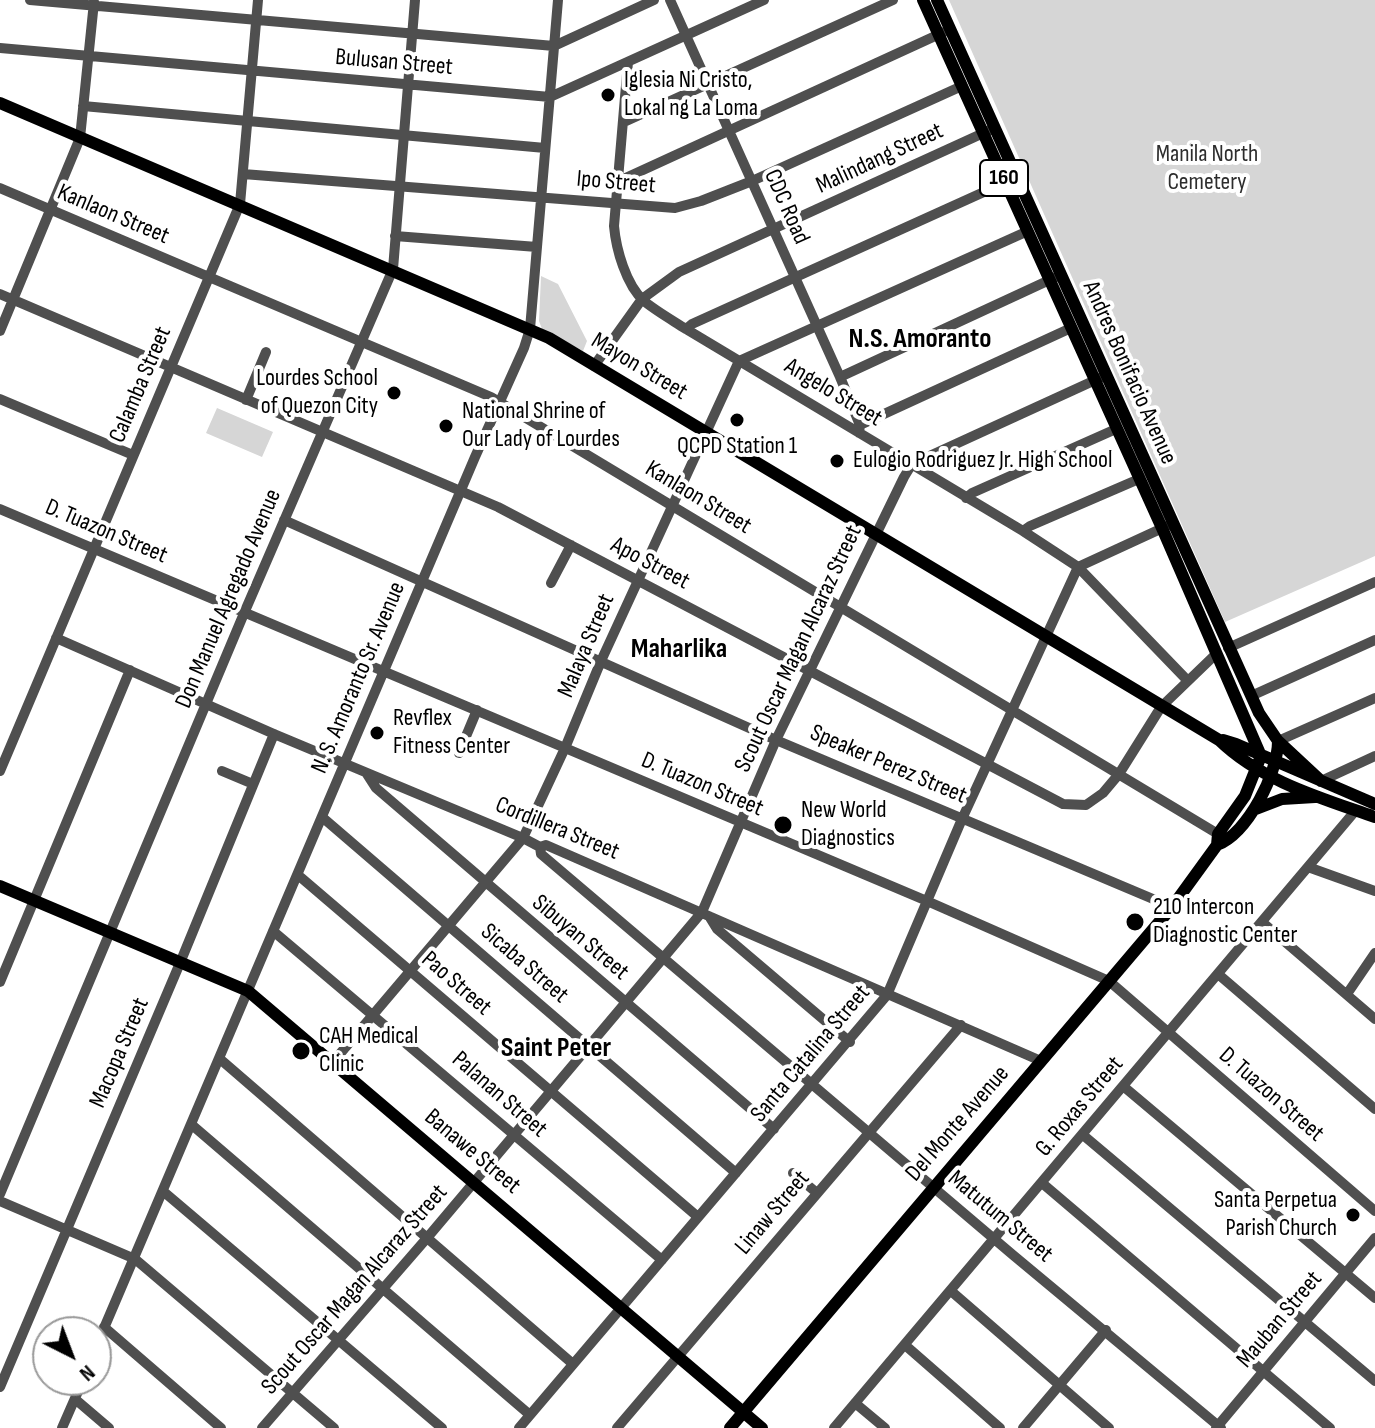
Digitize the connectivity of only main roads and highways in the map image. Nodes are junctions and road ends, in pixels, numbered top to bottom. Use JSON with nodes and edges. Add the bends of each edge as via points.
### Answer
{"nodes":[{"id":1,"x":923,"y":0,"type":"edge"},
{"id":2,"x":937,"y":0,"type":"edge"},
{"id":3,"x":944,"y":31,"type":"junction"},
{"id":4,"x":0,"y":103,"type":"edge"},
{"id":5,"x":990,"y":131,"type":"junction"},
{"id":6,"x":1055,"y":278,"type":"junction"},
{"id":7,"x":1100,"y":378,"type":"junction"},
{"id":8,"x":1167,"y":526,"type":"junction"},
{"id":9,"x":1222,"y":651,"type":"junction"},
{"id":10,"x":1250,"y":732,"type":"junction"},
{"id":11,"x":1278,"y":741,"type":"junction"},
{"id":12,"x":1233,"y":747,"type":"junction"},
{"id":13,"x":1259,"y":762,"type":"junction"},
{"id":14,"x":1276,"y":762,"type":"junction"},
{"id":15,"x":1270,"y":776,"type":"junction"},
{"id":16,"x":1321,"y":781,"type":"junction"},
{"id":17,"x":1245,"y":796,"type":"junction"},
{"id":18,"x":1318,"y":797,"type":"junction"},
{"id":19,"x":1375,"y":804,"type":"edge"},
{"id":20,"x":1252,"y":813,"type":"junction"},
{"id":21,"x":1375,"y":817,"type":"edge"},
{"id":22,"x":1218,"y":840,"type":"junction"},
{"id":23,"x":0,"y":886,"type":"edge"},
{"id":24,"x":744,"y":1412,"type":"junction"},
{"id":25,"x":730,"y":1428,"type":"edge"},
{"id":26,"x":762,"y":1428,"type":"edge"}],
"edges":[{"from":1,"to":3,"type":"main road","name":"Andres Bonifacio Avenue","number":"160"},
{"from":2,"to":3,"type":"main road","name":"Andres Bonifacio Avenue","number":"160"},
{"from":3,"to":5,"type":"main road","name":"Andres Bonifacio Avenue","number":"160"},
{"from":3,"to":5,"type":"main road","name":"Andres Bonifacio Avenue","number":"160","via":[[962,86]]},
{"from":4,"to":12,"type":"main road","name":"Mayon Street","via":[[530,329]]},
{"from":5,"to":6,"type":"main road","name":"Andres Bonifacio Avenue","number":"160"},
{"from":5,"to":6,"type":"main road","name":"Andres Bonifacio Avenue","number":"160","via":[[1006,182]]},
{"from":6,"to":7,"type":"main road","name":"Andres Bonifacio Avenue","number":"160"},
{"from":6,"to":7,"type":"main road","name":"Andres Bonifacio Avenue","number":"160","via":[[1071,328]]},
{"from":7,"to":8,"type":"main road","name":"Andres Bonifacio Avenue","number":"160"},
{"from":7,"to":8,"type":"main road","name":"Andres Bonifacio Avenue","number":"160","via":[[1116,429]]},
{"from":8,"to":9,"type":"main road","name":"Andres Bonifacio Avenue","number":"160"},
{"from":9,"to":10,"type":"main road","name":"Andres Bonifacio Avenue","number":"160"},
{"from":9,"to":11,"type":"main road","name":"Andres Bonifacio Avenue","number":"160"},
{"from":10,"to":12,"type":"main road"},
{"from":10,"to":13,"type":"main road","name":"Andres Bonifacio Avenue","number":"160"},
{"from":11,"to":14,"type":"main road"},
{"from":11,"to":16,"type":"main road","name":"Andres Bonifacio Avenue"},
{"from":12,"to":13,"type":"main road","name":"Mayon Street"},
{"from":12,"to":17,"type":"main road","via":[[1244,771]]},
{"from":13,"to":14,"type":"main road"},
{"from":13,"to":15,"type":"main road"},
{"from":13,"to":17,"type":"main road","name":"Del Monte Avenue"},
{"from":14,"to":15,"type":"main road"},
{"from":14,"to":16,"type":"main road"},
{"from":15,"to":18,"type":"main road"},
{"from":15,"to":20,"type":"main road","name":"Del Monte Avenue"},
{"from":16,"to":19,"type":"main road"},
{"from":17,"to":22,"type":"main road","name":"Del Monte Avenue"},
{"from":18,"to":20,"type":"main road","via":[[1270,802]]},
{"from":18,"to":21,"type":"main road"},
{"from":20,"to":22,"type":"main road","name":"Del Monte Avenue","via":[[1228,841]]},
{"from":22,"to":24,"type":"main road","name":"Del Monte Avenue","via":[[1172,907]]},
{"from":23,"to":24,"type":"main road","name":"Banawe Street","via":[[248,991]]},
{"from":24,"to":25,"type":"main road","name":"Del Monte Avenue"},
{"from":24,"to":26,"type":"main road","name":"Banawe Street"}]}
